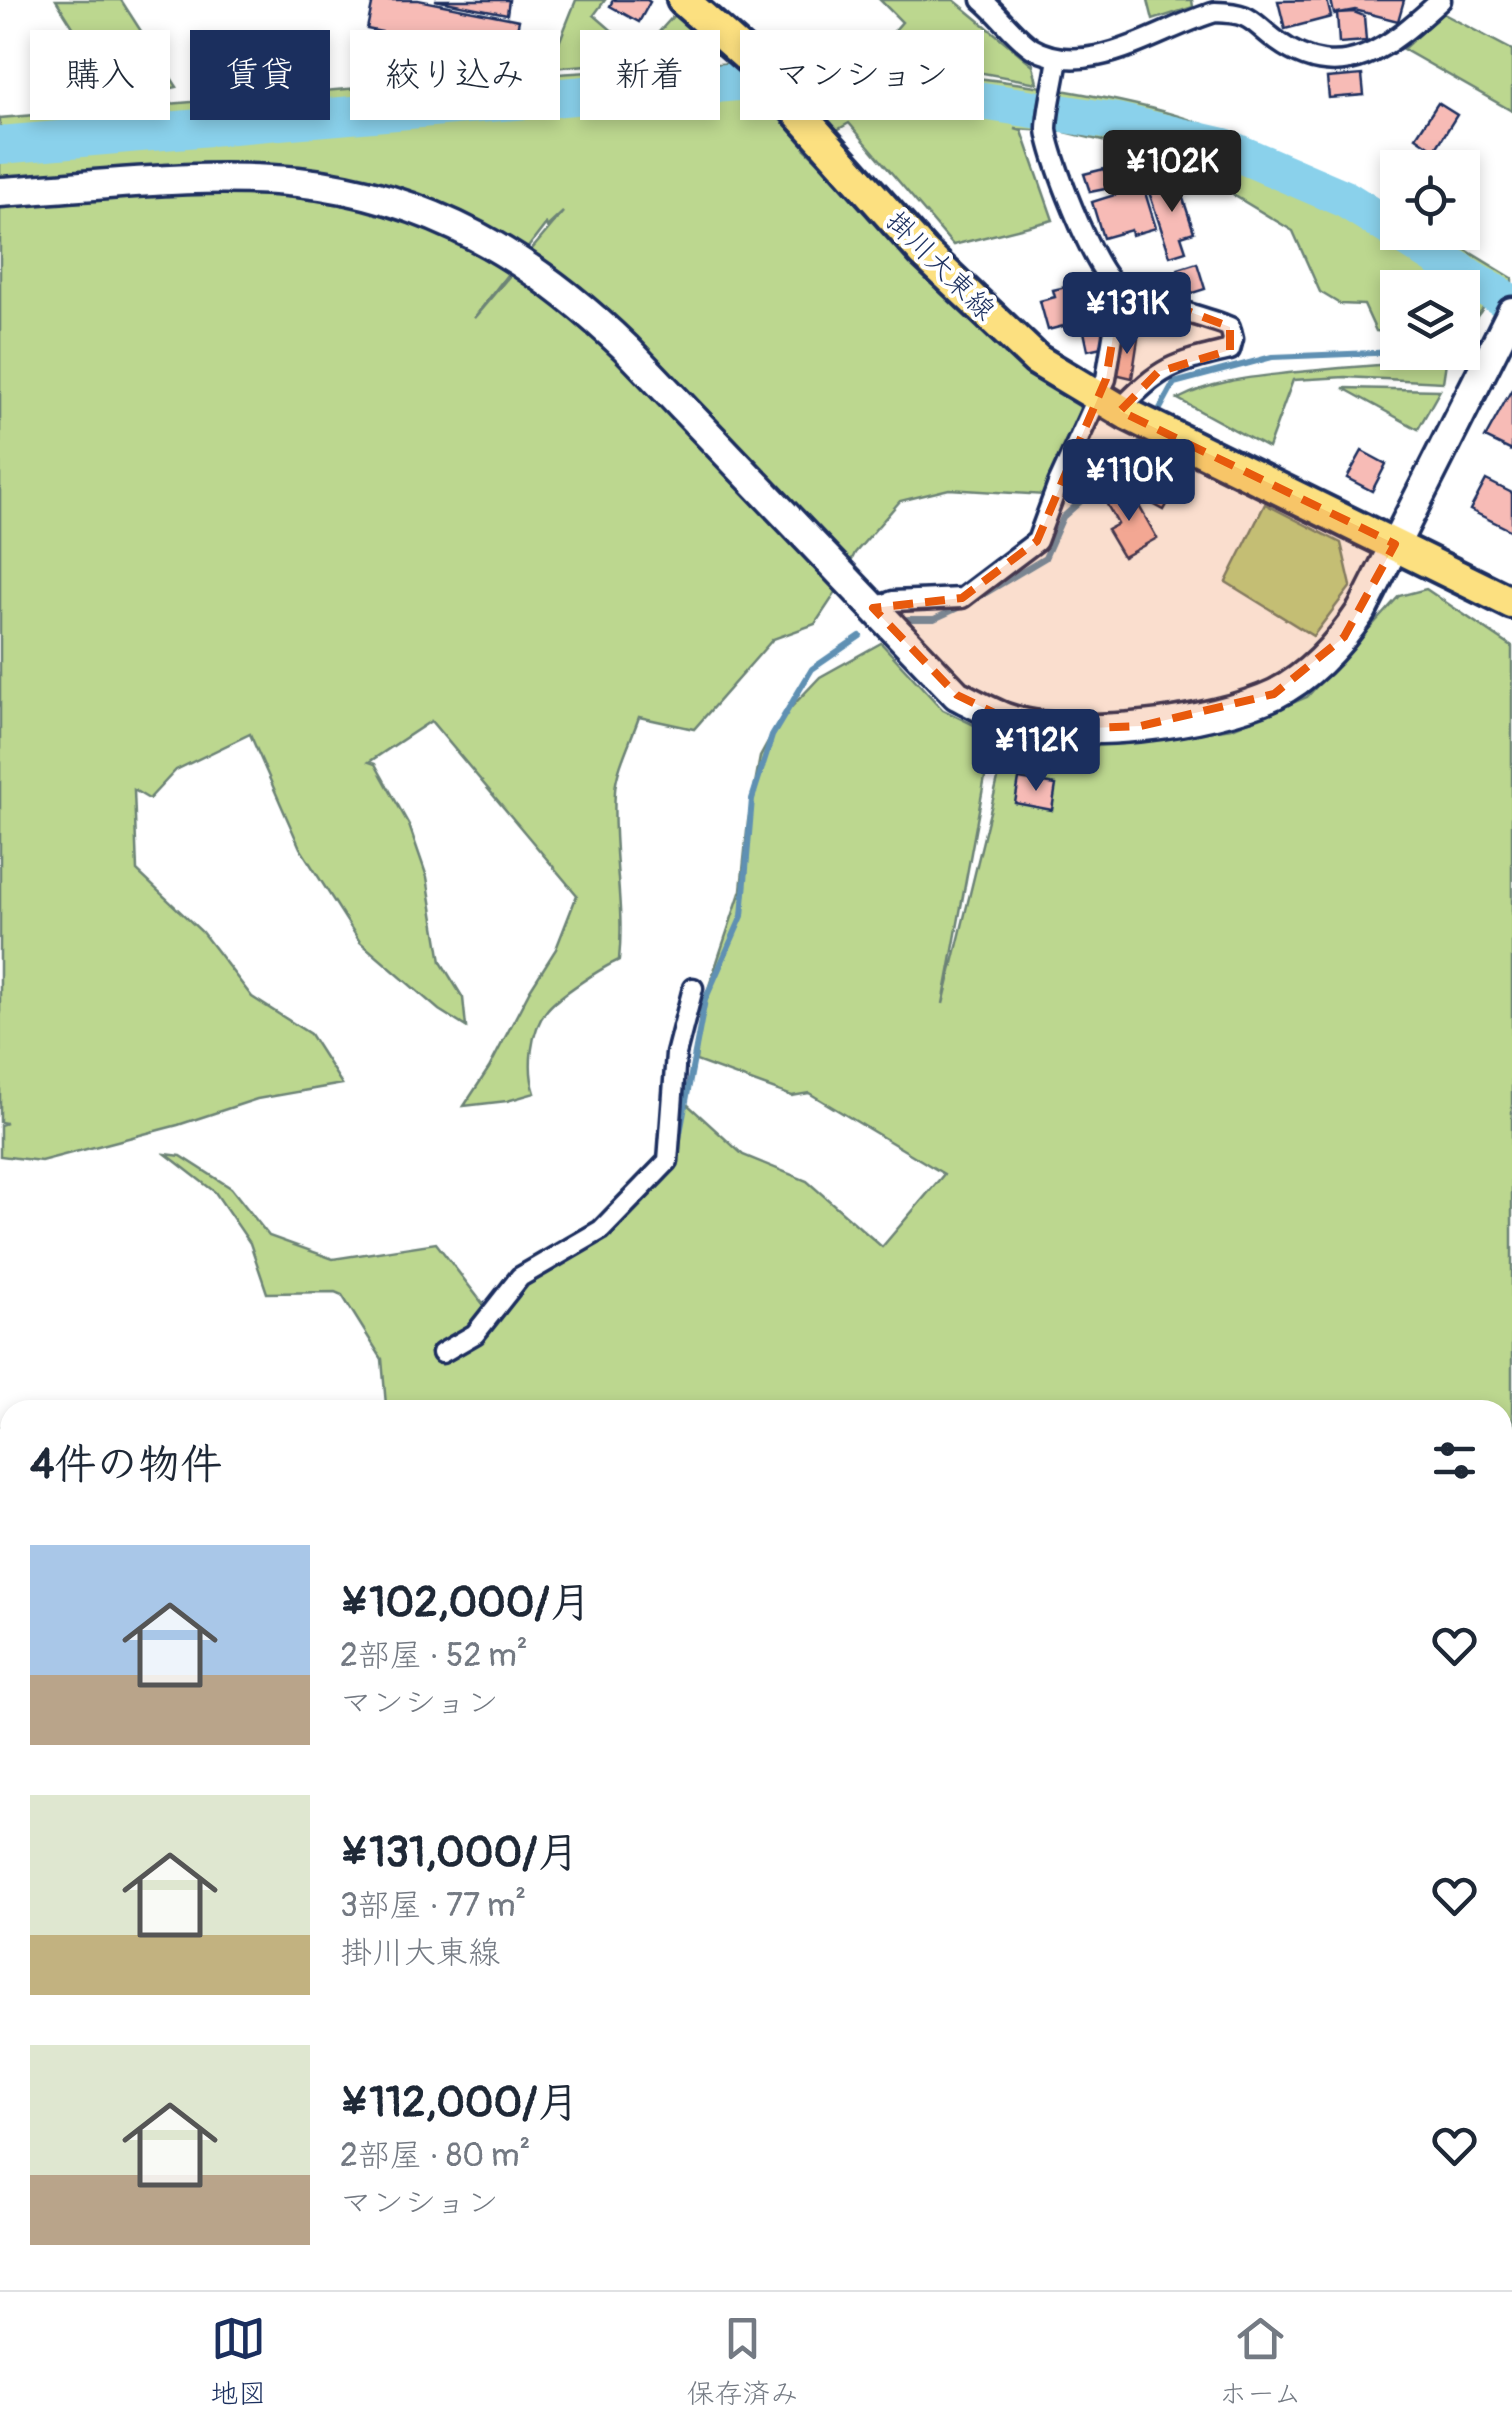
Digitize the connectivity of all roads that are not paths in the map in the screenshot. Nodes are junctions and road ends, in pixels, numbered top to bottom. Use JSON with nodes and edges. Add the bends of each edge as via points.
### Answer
{"nodes":[{"id":1,"x":683,"y":0,"type":"edge"},
{"id":2,"x":1441,"y":0,"type":"edge"},
{"id":3,"x":990,"y":3,"type":"edge"},
{"id":4,"x":1058,"y":58,"type":"junction"},
{"id":5,"x":0,"y":192,"type":"edge"},
{"id":6,"x":1113,"y":283,"type":"junction"},
{"id":7,"x":1512,"y":312,"type":"edge"},
{"id":8,"x":1114,"y":407,"type":"junction"},
{"id":9,"x":1396,"y":544,"type":"junction"},
{"id":10,"x":1512,"y":603,"type":"edge"},
{"id":11,"x":873,"y":608,"type":"junction"},
{"id":12,"x":693,"y":988,"type":"dead end"},
{"id":13,"x":442,"y":1353,"type":"dead end"}],
"edges":[{"from":1,"to":8,"type":"main road","name":"掛川大東線","via":[[751,60],[937,265],[1037,360]]},
{"from":2,"to":4,"type":"street","via":[[1397,40],[1346,62],[1315,62],[1236,12],[1216,12],[1100,57]]},
{"from":3,"to":4,"type":"street","via":[[1031,47]]},
{"from":4,"to":6,"type":"street","via":[[1047,131],[1084,239]]},
{"from":5,"to":11,"type":"street","via":[[298,182],[360,193],[464,229],[578,302]]},
{"from":6,"to":8,"type":"street","via":[[1118,306],[1106,379]]},
{"from":6,"to":8,"type":"street","via":[[1230,328],[1233,340],[1230,350],[1158,372]]},
{"from":7,"to":9,"type":"street"},
{"from":8,"to":9,"type":"main road","name":"掛川大東線"},
{"from":8,"to":11,"type":"street","via":[[1058,484],[1037,541],[962,598]]},
{"from":9,"to":10,"type":"main road","name":"掛川大東線"},
{"from":9,"to":11,"type":"street","via":[[1344,637],[1309,671],[1274,694],[1141,726],[1064,729],[1007,719],[957,695]]},
{"from":12,"to":13,"type":"street","via":[[676,1054],[668,1160],[601,1230],[520,1277],[474,1334]]}]}
